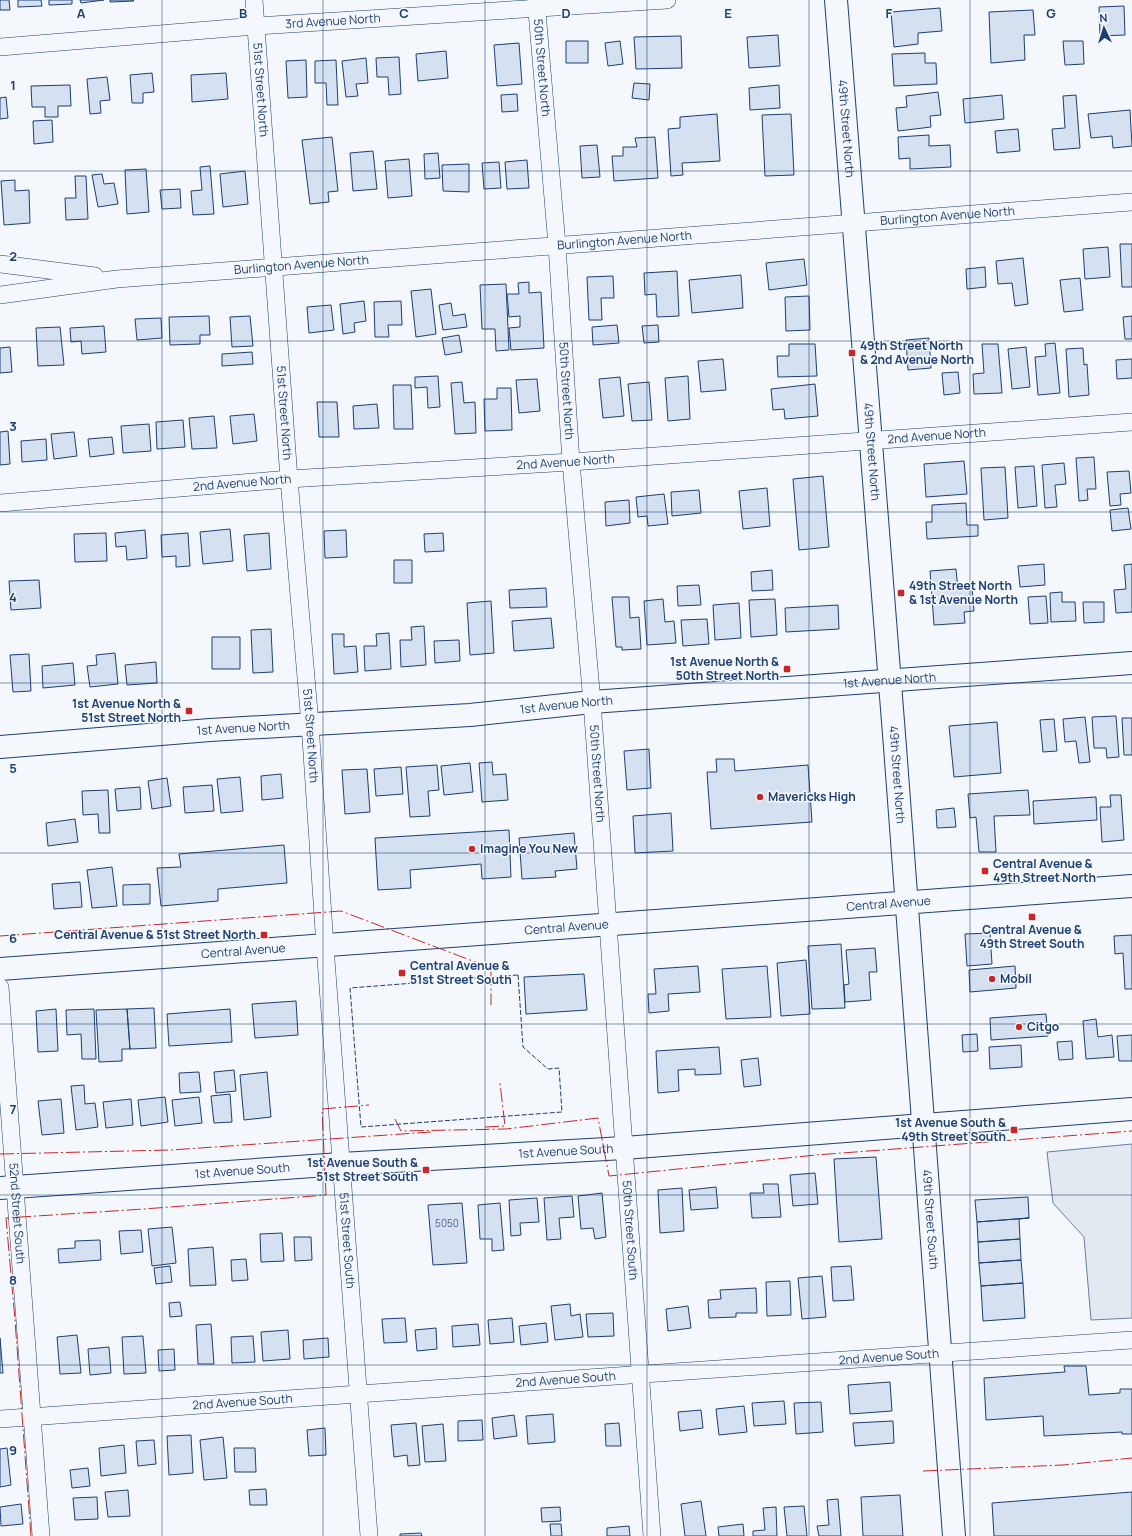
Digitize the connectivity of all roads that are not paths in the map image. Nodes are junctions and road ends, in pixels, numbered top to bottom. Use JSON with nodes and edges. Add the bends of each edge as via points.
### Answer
{"nodes":[{"id":1,"x":254,"y":0,"type":"edge"},
{"id":2,"x":667,"y":0,"type":"edge"},
{"id":3,"x":836,"y":0,"type":"edge"},
{"id":4,"x":536,"y":5,"type":"edge"},
{"id":5,"x":257,"y":26,"type":"junction"},
{"id":6,"x":0,"y":47,"type":"edge"},
{"id":7,"x":1132,"y":202,"type":"edge"},
{"id":8,"x":853,"y":223,"type":"junction"},
{"id":9,"x":557,"y":245,"type":"junction"},
{"id":10,"x":0,"y":264,"type":"edge"},
{"id":11,"x":273,"y":267,"type":"junction"},
{"id":12,"x":117,"y":278,"type":"junction"},
{"id":13,"x":0,"y":295,"type":"edge"},
{"id":14,"x":1132,"y":422,"type":"edge"},
{"id":15,"x":871,"y":440,"type":"junction"},
{"id":16,"x":572,"y":462,"type":"junction"},
{"id":17,"x":289,"y":479,"type":"junction"},
{"id":18,"x":0,"y":503,"type":"edge"},
{"id":19,"x":1132,"y":663,"type":"edge"},
{"id":20,"x":889,"y":680,"type":"junction"},
{"id":21,"x":592,"y":702,"type":"junction"},
{"id":22,"x":310,"y":724,"type":"junction"},
{"id":23,"x":0,"y":747,"type":"edge"},
{"id":24,"x":1132,"y":886,"type":"edge"},
{"id":25,"x":907,"y":903,"type":"junction"},
{"id":26,"x":607,"y":925,"type":"junction"},
{"id":27,"x":325,"y":946,"type":"junction"},
{"id":28,"x":0,"y":969,"type":"edge"},
{"id":29,"x":0,"y":987,"type":"edge"},
{"id":30,"x":1132,"y":1109,"type":"edge"},
{"id":31,"x":924,"y":1126,"type":"junction"},
{"id":32,"x":624,"y":1148,"type":"junction"},
{"id":33,"x":341,"y":1164,"type":"junction"},
{"id":34,"x":7,"y":1187,"type":"edge"},
{"id":35,"x":1132,"y":1340,"type":"edge"},
{"id":36,"x":941,"y":1353,"type":"junction"},
{"id":37,"x":640,"y":1374,"type":"junction"},
{"id":38,"x":358,"y":1394,"type":"junction"},
{"id":39,"x":32,"y":1416,"type":"junction"},
{"id":40,"x":0,"y":1419,"type":"edge"},
{"id":41,"x":41,"y":1536,"type":"edge"},
{"id":42,"x":369,"y":1536,"type":"edge"},
{"id":43,"x":652,"y":1536,"type":"edge"},
{"id":44,"x":954,"y":1536,"type":"edge"}],
"edges":[{"from":1,"to":5,"type":"street","name":"51st Street North"},
{"from":2,"to":4,"type":"street","name":"3rd Avenue North"},
{"from":3,"to":8,"type":"main road","name":"49th Street North"},
{"from":4,"to":5,"type":"street","name":"3rd Avenue North"},
{"from":4,"to":9,"type":"street","name":"50th Street North"},
{"from":5,"to":6,"type":"street","name":"3rd Avenue North"},
{"from":5,"to":11,"type":"street","name":"51st Street North"},
{"from":7,"to":8,"type":"street","name":"Burlington Avenue North"},
{"from":8,"to":9,"type":"street","name":"Burlington Avenue North"},
{"from":8,"to":15,"type":"main road","name":"49th Street North"},
{"from":9,"to":11,"type":"street","name":"Burlington Avenue North"},
{"from":9,"to":16,"type":"street","name":"50th Street North"},
{"from":10,"to":12,"type":"street","name":"Burlington Avenue North"},
{"from":11,"to":12,"type":"street","name":"Burlington Avenue North"},
{"from":11,"to":17,"type":"street","name":"51st Street North"},
{"from":12,"to":13,"type":"street","name":"Burlington Avenue North"},
{"from":14,"to":15,"type":"street","name":"2nd Avenue North"},
{"from":15,"to":16,"type":"street","name":"2nd Avenue North"},
{"from":15,"to":20,"type":"main road","name":"49th Street North"},
{"from":16,"to":17,"type":"street","name":"2nd Avenue North"},
{"from":16,"to":21,"type":"street","name":"50th Street North"},
{"from":17,"to":18,"type":"street","name":"2nd Avenue North"},
{"from":17,"to":22,"type":"street","name":"51st Street North"},
{"from":19,"to":20,"type":"main road","name":"1st Avenue North"},
{"from":20,"to":21,"type":"main road","name":"1st Avenue North"},
{"from":20,"to":25,"type":"main road","name":"49th Street North"},
{"from":21,"to":22,"type":"main road","name":"1st Avenue North","via":[[470,714]]},
{"from":21,"to":26,"type":"street","name":"50th Street North"},
{"from":22,"to":23,"type":"main road","name":"1st Avenue North"},
{"from":22,"to":27,"type":"street","name":"51st Street North"},
{"from":24,"to":25,"type":"main road","name":"Central Avenue"},
{"from":25,"to":26,"type":"main road","name":"Central Avenue"},
{"from":25,"to":31,"type":"main road","name":"49th Street South"},
{"from":26,"to":27,"type":"main road","name":"Central Avenue"},
{"from":26,"to":32,"type":"street","name":"50th Street South"},
{"from":27,"to":28,"type":"main road","name":"Central Avenue"},
{"from":27,"to":33,"type":"street","name":"51st Street South"},
{"from":29,"to":34,"type":"street","name":"52nd Street South"},
{"from":30,"to":31,"type":"main road","name":"1st Avenue South"},
{"from":31,"to":32,"type":"main road","name":"1st Avenue South"},
{"from":31,"to":36,"type":"main road","name":"49th Street South"},
{"from":32,"to":33,"type":"main road","name":"1st Avenue South"},
{"from":32,"to":37,"type":"street","name":"50th Street South"},
{"from":33,"to":34,"type":"main road","name":"1st Avenue South"},
{"from":33,"to":38,"type":"street","name":"51st Street South"},
{"from":34,"to":39,"type":"street","name":"52nd Street South"},
{"from":35,"to":36,"type":"street","name":"2nd Avenue South"},
{"from":36,"to":37,"type":"street","name":"2nd Avenue South"},
{"from":36,"to":44,"type":"main road","name":"49th Street South"},
{"from":37,"to":38,"type":"street","name":"2nd Avenue South"},
{"from":37,"to":43,"type":"street","name":"50th Street South"},
{"from":38,"to":39,"type":"street","name":"2nd Avenue South"},
{"from":38,"to":42,"type":"street","name":"51st Street South"},
{"from":39,"to":40,"type":"street","name":"2nd Avenue South"},
{"from":39,"to":41,"type":"street","name":"52nd Street South"}]}
